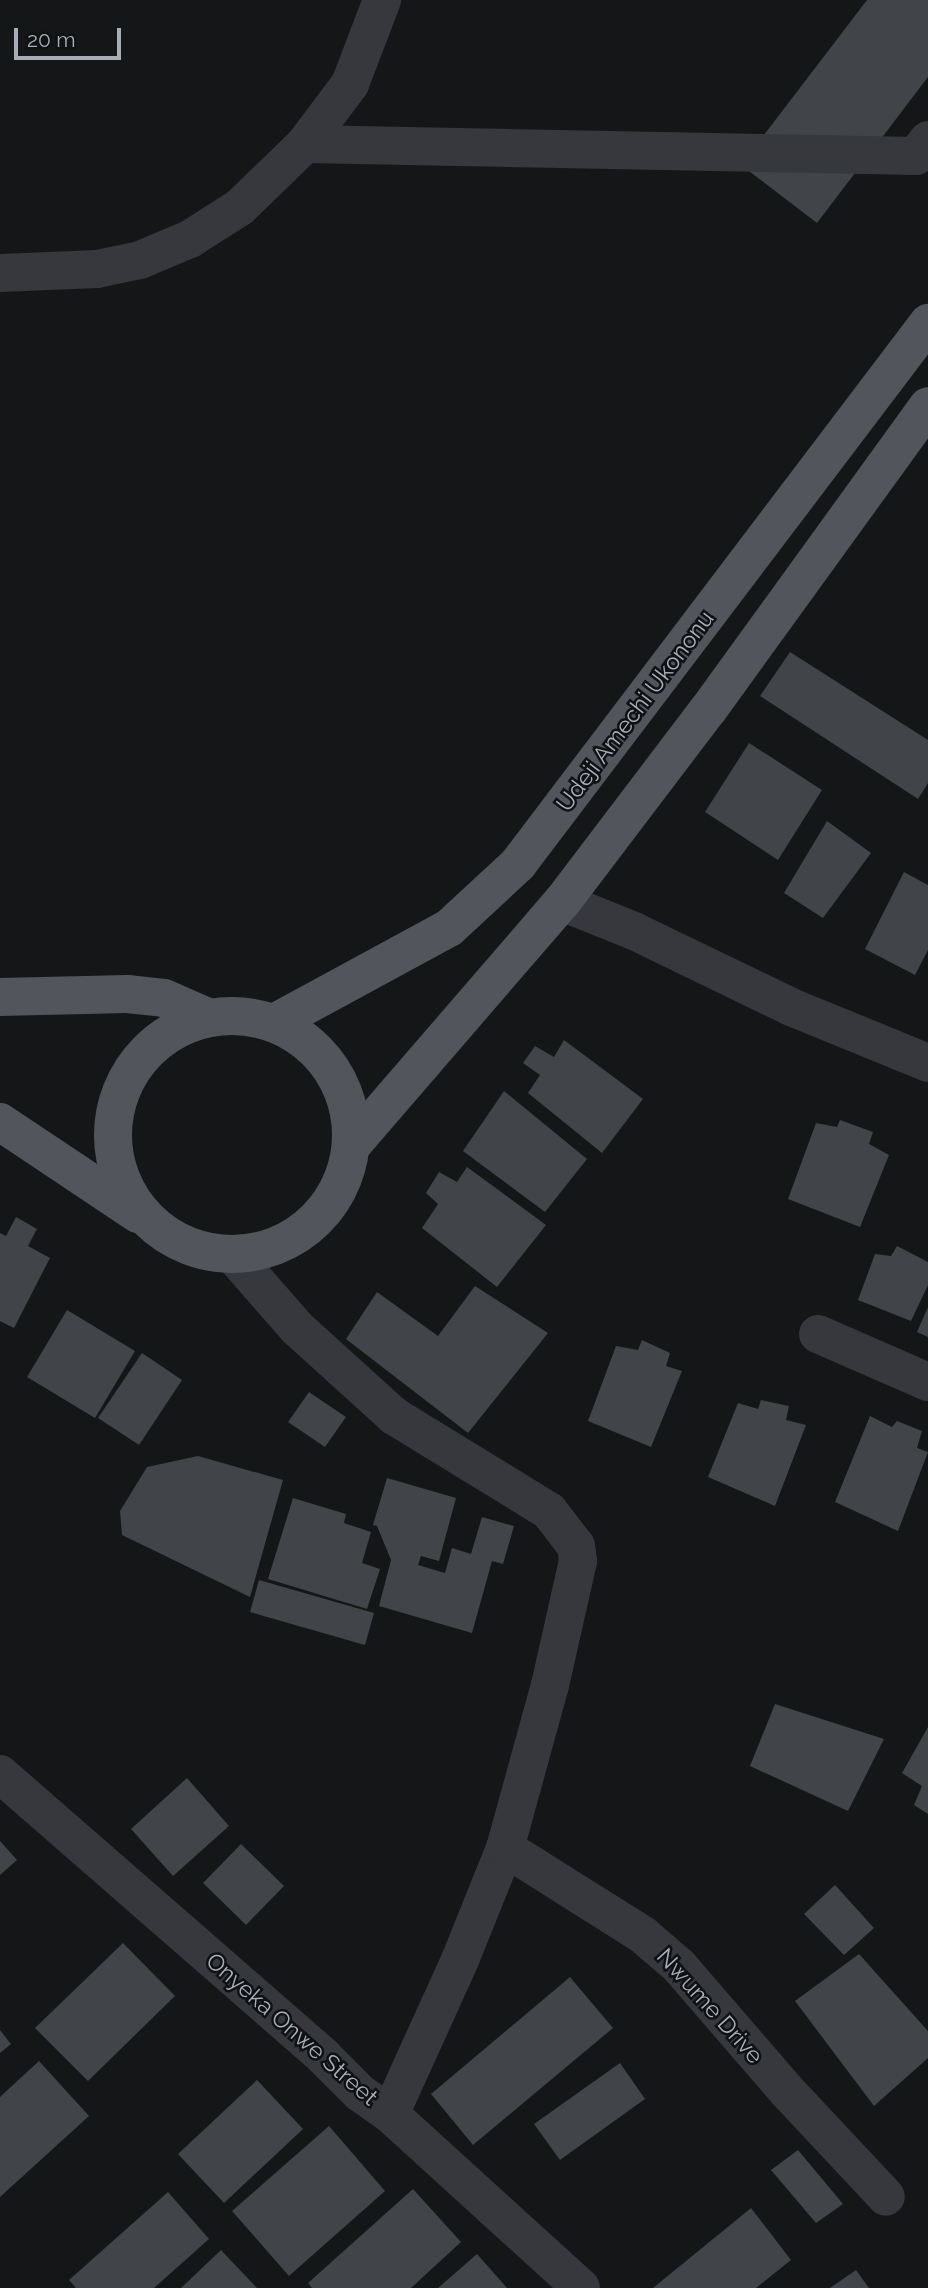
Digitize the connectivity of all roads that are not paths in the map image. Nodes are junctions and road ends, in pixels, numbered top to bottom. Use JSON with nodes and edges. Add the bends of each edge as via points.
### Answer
{"nodes":[{"id":1,"x":382,"y":0,"type":"edge"},
{"id":2,"x":304,"y":144,"type":"junction"},
{"id":3,"x":924,"y":155,"type":"edge"},
{"id":4,"x":0,"y":274,"type":"edge"},
{"id":5,"x":921,"y":347,"type":"edge"},
{"id":6,"x":928,"y":406,"type":"edge"},
{"id":7,"x":562,"y":902,"type":"junction"},
{"id":8,"x":0,"y":997,"type":"edge"},
{"id":9,"x":208,"y":1017,"type":"junction"},
{"id":10,"x":274,"y":1023,"type":"junction"},
{"id":11,"x":928,"y":1063,"type":"edge"},
{"id":12,"x":0,"y":1122,"type":"edge"},
{"id":13,"x":352,"y":1145,"type":"junction"},
{"id":14,"x":148,"y":1221,"type":"junction"},
{"id":15,"x":234,"y":1256,"type":"junction"},
{"id":16,"x":818,"y":1334,"type":"dead end"},
{"id":17,"x":928,"y":1382,"type":"edge"},
{"id":18,"x":0,"y":1774,"type":"edge"},
{"id":19,"x":505,"y":1848,"type":"junction"},
{"id":20,"x":390,"y":2114,"type":"junction"},
{"id":21,"x":886,"y":2197,"type":"dead end"},
{"id":22,"x":581,"y":2288,"type":"edge"}],
"edges":[{"from":1,"to":2,"type":"street","via":[[350,84]]},
{"from":2,"to":3,"type":"street"},
{"from":2,"to":4,"type":"street","via":[[240,207],[190,239],[140,260],[97,269]]},
{"from":5,"to":10,"type":"main road","name":"Udeji Amechi Ukononu","via":[[518,864],[449,928]]},
{"from":6,"to":7,"type":"main road"},
{"from":7,"to":11,"type":"street","via":[[791,1007]]},
{"from":7,"to":13,"type":"main road"},
{"from":8,"to":9,"type":"main road","via":[[127,994],[164,998]]},
{"from":9,"to":10,"type":"main road","via":[[253,1017]]},
{"from":9,"to":14,"type":"main road","via":[[173,1030],[144,1053],[123,1083],[113,1119],[114,1155],[126,1191]]},
{"from":10,"to":13,"type":"main road","via":[[308,1042],[333,1071],[348,1107]]},
{"from":12,"to":14,"type":"main road"},
{"from":13,"to":15,"type":"main road","via":[[344,1180],[326,1210],[300,1234],[269,1250]]},
{"from":14,"to":15,"type":"main road","via":[[173,1240]]},
{"from":15,"to":19,"type":"street","via":[[297,1328],[394,1416],[549,1511],[576,1546],[578,1561],[550,1685]]},
{"from":16,"to":17,"type":"street"},
{"from":18,"to":20,"type":"street","name":"Onyeka Onwe Street","via":[[360,2093]]},
{"from":19,"to":20,"type":"street"},
{"from":19,"to":21,"type":"street","name":"Nwume Drive","via":[[643,1935],[679,1966]]},
{"from":20,"to":22,"type":"street","name":"Onyeka Onwe Street"}]}
